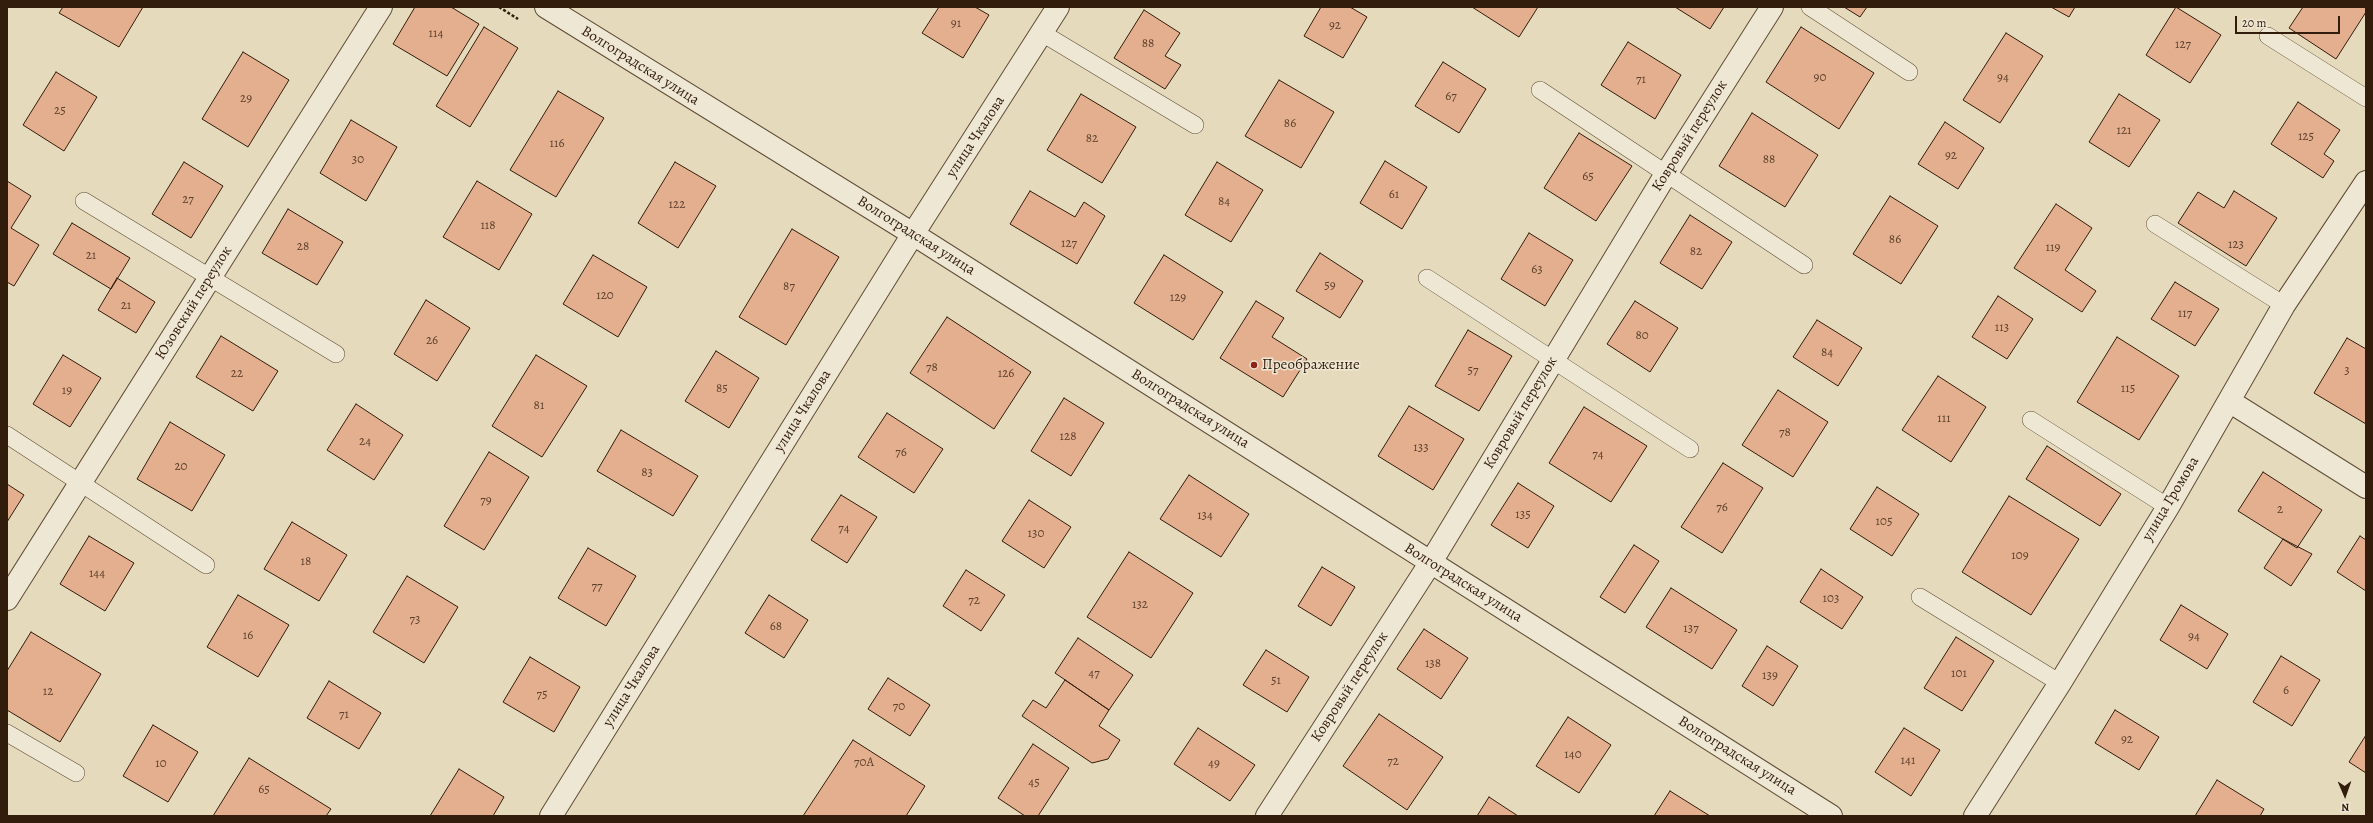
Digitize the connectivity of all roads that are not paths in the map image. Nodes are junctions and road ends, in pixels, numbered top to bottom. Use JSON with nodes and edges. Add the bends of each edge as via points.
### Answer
{"nodes":[{"id":1,"x":381,"y":7,"type":"edge"},
{"id":2,"x":546,"y":7,"type":"edge"},
{"id":3,"x":1058,"y":7,"type":"edge"},
{"id":4,"x":1772,"y":7,"type":"edge"},
{"id":5,"x":1810,"y":7,"type":"edge"},
{"id":6,"x":1042,"y":33,"type":"junction"},
{"id":7,"x":2268,"y":36,"type":"dead end"},
{"id":8,"x":1909,"y":72,"type":"dead end"},
{"id":9,"x":1540,"y":90,"type":"dead end"},
{"id":10,"x":2366,"y":98,"type":"edge"},
{"id":11,"x":1195,"y":125,"type":"dead end"},
{"id":12,"x":1666,"y":174,"type":"junction"},
{"id":13,"x":2366,"y":182,"type":"edge"},
{"id":14,"x":84,"y":201,"type":"dead end"},
{"id":15,"x":2155,"y":224,"type":"dead end"},
{"id":16,"x":913,"y":234,"type":"junction"},
{"id":17,"x":1804,"y":265,"type":"dead end"},
{"id":18,"x":210,"y":278,"type":"junction"},
{"id":19,"x":1427,"y":278,"type":"dead end"},
{"id":20,"x":2284,"y":305,"type":"junction"},
{"id":21,"x":336,"y":354,"type":"dead end"},
{"id":22,"x":1553,"y":360,"type":"junction"},
{"id":23,"x":2229,"y":401,"type":"junction"},
{"id":24,"x":2031,"y":420,"type":"dead end"},
{"id":25,"x":7,"y":435,"type":"edge"},
{"id":26,"x":1690,"y":449,"type":"dead end"},
{"id":27,"x":80,"y":483,"type":"junction"},
{"id":28,"x":2366,"y":487,"type":"edge"},
{"id":29,"x":2168,"y":507,"type":"junction"},
{"id":30,"x":1431,"y":562,"type":"junction"},
{"id":31,"x":206,"y":565,"type":"dead end"},
{"id":32,"x":1920,"y":597,"type":"dead end"},
{"id":33,"x":7,"y":599,"type":"edge"},
{"id":34,"x":2060,"y":683,"type":"junction"},
{"id":35,"x":7,"y":732,"type":"edge"},
{"id":36,"x":76,"y":773,"type":"dead end"},
{"id":37,"x":551,"y":816,"type":"edge"},
{"id":38,"x":1267,"y":816,"type":"edge"},
{"id":39,"x":1831,"y":816,"type":"edge"},
{"id":40,"x":1975,"y":816,"type":"edge"}],
"edges":[{"from":1,"to":18,"type":"street","name":"Юзовский переулок"},
{"from":2,"to":16,"type":"street","name":"Волгоградская улица"},
{"from":3,"to":6,"type":"street","name":"улица Чкалова"},
{"from":4,"to":12,"type":"street","name":"Ковровый переулок"},
{"from":5,"to":8,"type":"lane"},
{"from":6,"to":11,"type":"lane"},
{"from":6,"to":16,"type":"street","name":"улица Чкалова"},
{"from":7,"to":10,"type":"lane"},
{"from":9,"to":12,"type":"lane"},
{"from":12,"to":17,"type":"lane"},
{"from":12,"to":22,"type":"street","name":"Ковровый переулок"},
{"from":13,"to":20,"type":"street","name":"улица Громова"},
{"from":14,"to":18,"type":"lane"},
{"from":15,"to":20,"type":"lane"},
{"from":16,"to":30,"type":"street","name":"Волгоградская улица"},
{"from":16,"to":37,"type":"street","name":"улица Чкалова"},
{"from":18,"to":21,"type":"lane"},
{"from":18,"to":27,"type":"street","name":"Юзовский переулок"},
{"from":19,"to":22,"type":"lane"},
{"from":20,"to":23,"type":"street","name":"улица Громова"},
{"from":22,"to":26,"type":"lane"},
{"from":22,"to":30,"type":"street","name":"Ковровый переулок"},
{"from":23,"to":28,"type":"street"},
{"from":23,"to":29,"type":"street","name":"улица Громова"},
{"from":24,"to":29,"type":"lane"},
{"from":25,"to":27,"type":"lane"},
{"from":27,"to":31,"type":"lane"},
{"from":27,"to":33,"type":"street","name":"Юзовский переулок"},
{"from":29,"to":34,"type":"street","name":"улица Громова"},
{"from":30,"to":38,"type":"street","name":"Ковровый переулок"},
{"from":30,"to":39,"type":"street","name":"Волгоградская улица"},
{"from":32,"to":34,"type":"lane"},
{"from":34,"to":40,"type":"street","name":"улица Громова"},
{"from":35,"to":36,"type":"lane"}]}
